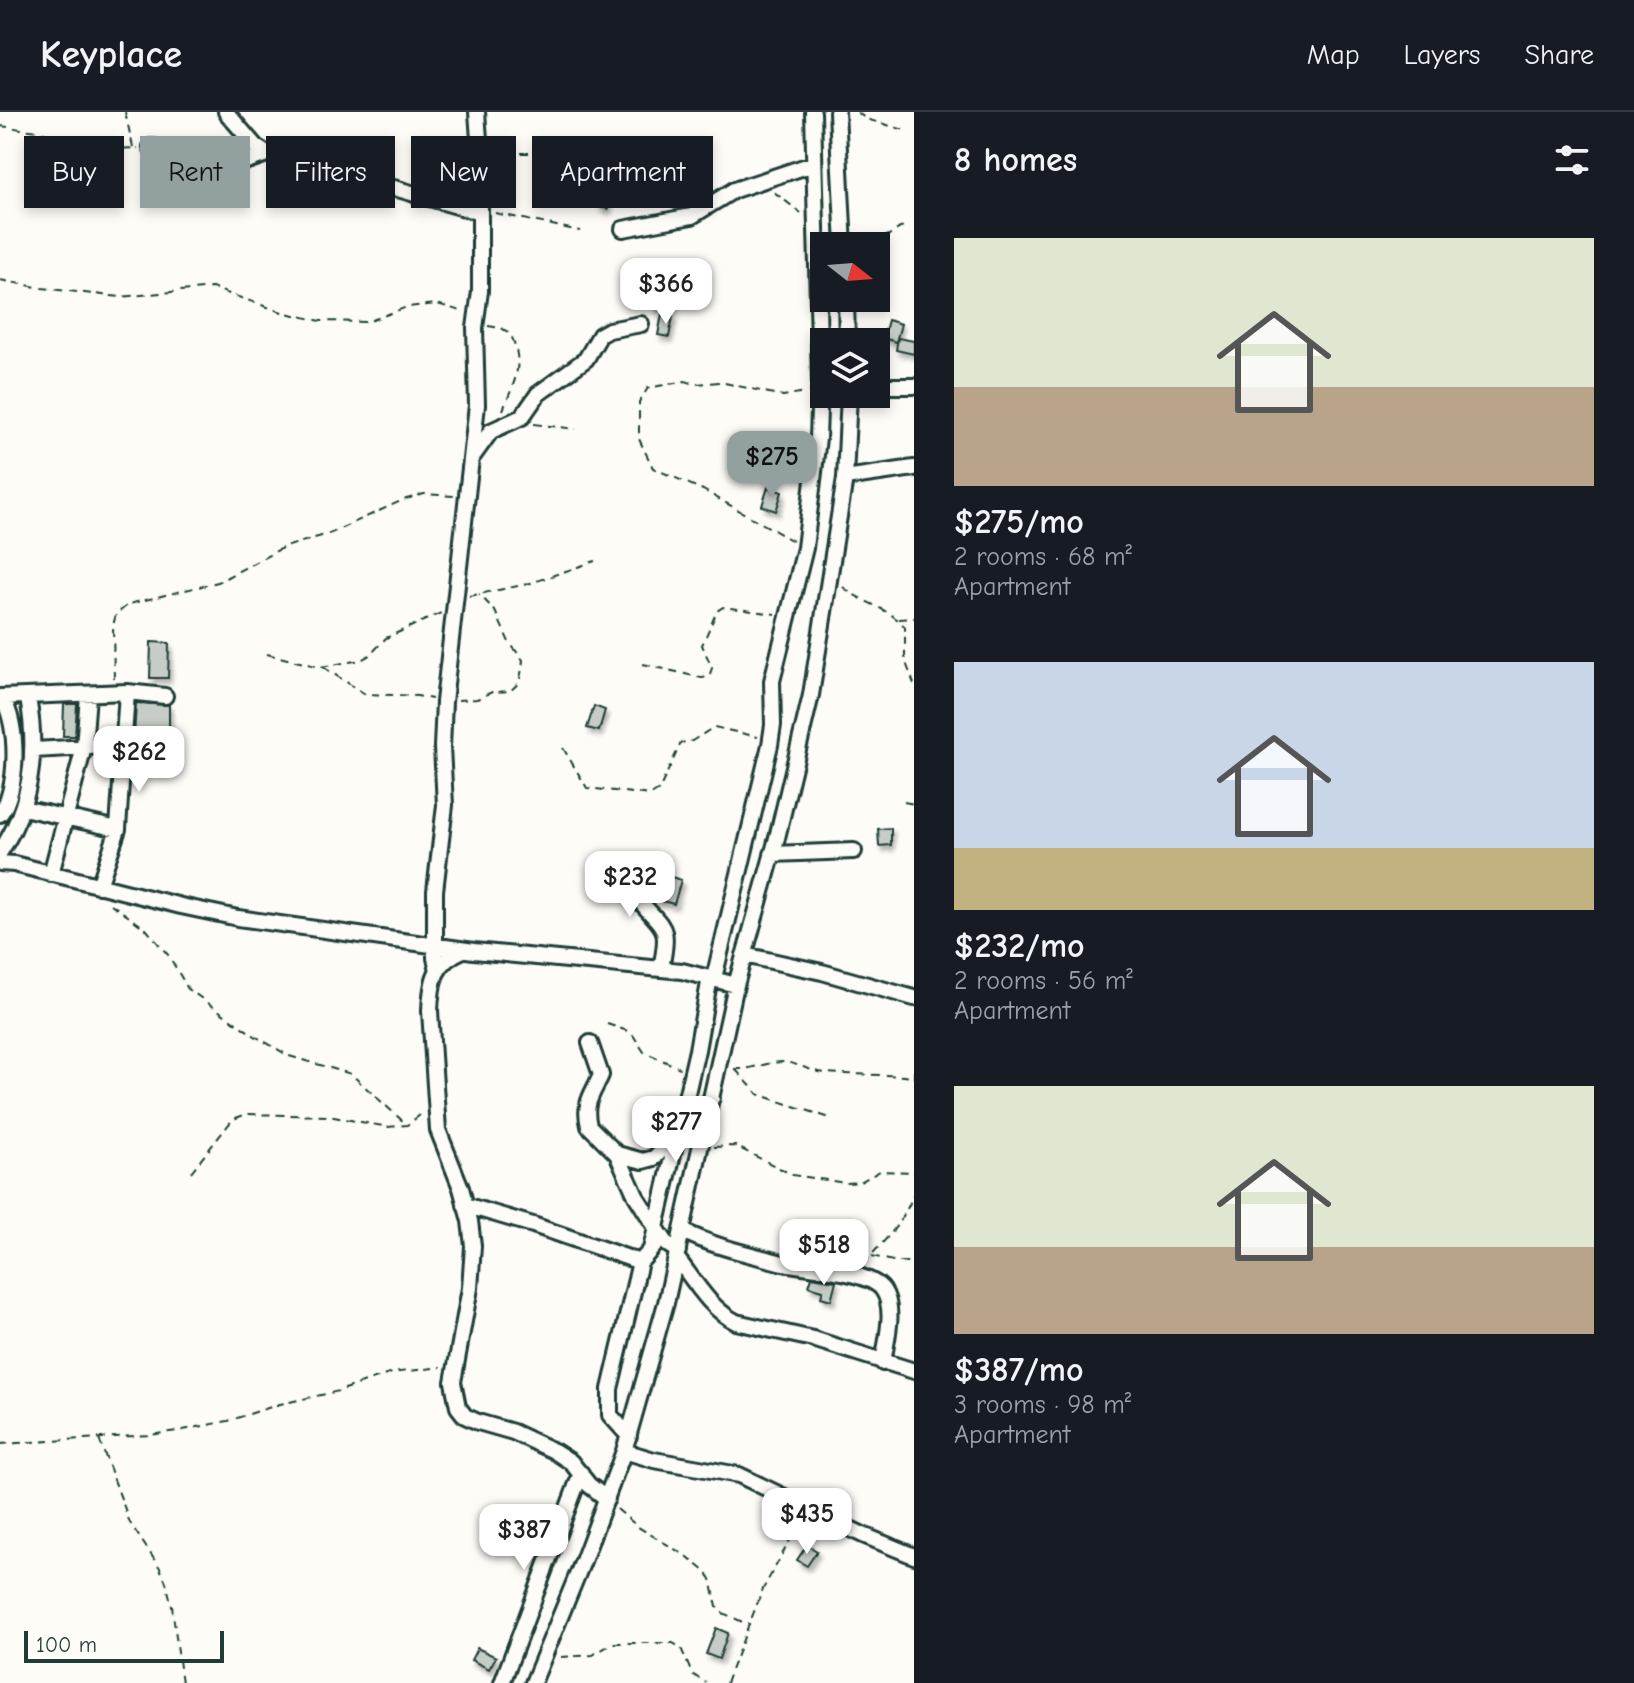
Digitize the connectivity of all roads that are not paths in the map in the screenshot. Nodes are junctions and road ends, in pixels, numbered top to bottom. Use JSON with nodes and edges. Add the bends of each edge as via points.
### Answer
{"nodes":[{"id":1,"x":226,"y":112,"type":"edge"},
{"id":2,"x":477,"y":112,"type":"edge"},
{"id":3,"x":813,"y":112,"type":"edge"},
{"id":4,"x":837,"y":112,"type":"edge"},
{"id":5,"x":266,"y":153,"type":"edge"},
{"id":6,"x":813,"y":164,"type":"junction"},
{"id":7,"x":395,"y":187,"type":"edge"},
{"id":8,"x":478,"y":210,"type":"junction"},
{"id":9,"x":623,"y":229,"type":"dead end"},
{"id":10,"x":844,"y":232,"type":"edge"},
{"id":11,"x":641,"y":324,"type":"dead end"},
{"id":12,"x":890,"y":386,"type":"edge"},
{"id":13,"x":914,"y":386,"type":"edge"},
{"id":14,"x":848,"y":408,"type":"edge"},
{"id":15,"x":473,"y":457,"type":"junction"},
{"id":16,"x":914,"y":468,"type":"edge"},
{"id":17,"x":845,"y":478,"type":"junction"},
{"id":18,"x":121,"y":693,"type":"junction"},
{"id":19,"x":88,"y":695,"type":"junction"},
{"id":20,"x":165,"y":696,"type":"dead end"},
{"id":21,"x":1,"y":698,"type":"edge"},
{"id":22,"x":28,"y":698,"type":"junction"},
{"id":23,"x":124,"y":745,"type":"junction"},
{"id":24,"x":84,"y":747,"type":"junction"},
{"id":25,"x":34,"y":750,"type":"junction"},
{"id":26,"x":23,"y":808,"type":"junction"},
{"id":27,"x":0,"y":814,"type":"edge"},
{"id":28,"x":67,"y":815,"type":"junction"},
{"id":29,"x":118,"y":829,"type":"junction"},
{"id":30,"x":854,"y":851,"type":"dead end"},
{"id":31,"x":0,"y":852,"type":"edge"},
{"id":32,"x":772,"y":854,"type":"junction"},
{"id":33,"x":0,"y":863,"type":"edge"},
{"id":34,"x":51,"y":874,"type":"junction"},
{"id":35,"x":642,"y":876,"type":"dead end"},
{"id":36,"x":101,"y":886,"type":"junction"},
{"id":37,"x":435,"y":945,"type":"junction"},
{"id":38,"x":464,"y":949,"type":"junction"},
{"id":39,"x":744,"y":955,"type":"junction"},
{"id":40,"x":661,"y":968,"type":"junction"},
{"id":41,"x":438,"y":970,"type":"junction"},
{"id":42,"x":712,"y":978,"type":"junction"},
{"id":43,"x":736,"y":985,"type":"junction"},
{"id":44,"x":914,"y":998,"type":"edge"},
{"id":45,"x":590,"y":1043,"type":"dead end"},
{"id":46,"x":712,"y":1098,"type":"junction"},
{"id":47,"x":677,"y":1137,"type":"junction"},
{"id":48,"x":617,"y":1154,"type":"junction"},
{"id":49,"x":465,"y":1205,"type":"junction"},
{"id":50,"x":683,"y":1231,"type":"junction"},
{"id":51,"x":660,"y":1233,"type":"junction"},
{"id":52,"x":677,"y":1254,"type":"junction"},
{"id":53,"x":640,"y":1262,"type":"junction"},
{"id":54,"x":883,"y":1363,"type":"junction"},
{"id":55,"x":914,"y":1371,"type":"edge"},
{"id":56,"x":626,"y":1443,"type":"junction"},
{"id":57,"x":581,"y":1473,"type":"junction"},
{"id":58,"x":606,"y":1502,"type":"junction"},
{"id":59,"x":914,"y":1556,"type":"edge"},
{"id":60,"x":502,"y":1683,"type":"edge"},
{"id":61,"x":533,"y":1683,"type":"edge"}],
"edges":[{"from":1,"to":5,"type":"street"},
{"from":2,"to":8,"type":"street"},
{"from":3,"to":6,"type":"street"},
{"from":4,"to":10,"type":"street"},
{"from":6,"to":9,"type":"street","via":[[734,190],[692,216]]},
{"from":6,"to":42,"type":"street","via":[[820,390],[805,548],[772,681],[771,740]]},
{"from":7,"to":8,"type":"street"},
{"from":8,"to":15,"type":"street"},
{"from":11,"to":15,"type":"street","via":[[600,335],[586,359],[538,394],[522,417],[491,431]]},
{"from":12,"to":13,"type":"street"},
{"from":14,"to":17,"type":"street"},
{"from":15,"to":37,"type":"street","via":[[444,701],[445,805]]},
{"from":16,"to":17,"type":"street"},
{"from":17,"to":32,"type":"street","via":[[811,695]]},
{"from":18,"to":19,"type":"street"},
{"from":18,"to":20,"type":"street"},
{"from":18,"to":23,"type":"street"},
{"from":19,"to":22,"type":"street"},
{"from":19,"to":24,"type":"street"},
{"from":21,"to":22,"type":"street"},
{"from":21,"to":27,"type":"street","via":[[12,723],[14,749],[12,790]]},
{"from":22,"to":25,"type":"street"},
{"from":23,"to":24,"type":"street"},
{"from":23,"to":29,"type":"street"},
{"from":24,"to":25,"type":"street"},
{"from":24,"to":28,"type":"street"},
{"from":25,"to":26,"type":"street"},
{"from":26,"to":28,"type":"street"},
{"from":26,"to":31,"type":"street"},
{"from":28,"to":29,"type":"street"},
{"from":28,"to":34,"type":"street"},
{"from":29,"to":36,"type":"street"},
{"from":30,"to":32,"type":"street"},
{"from":32,"to":39,"type":"street"},
{"from":33,"to":34,"type":"street"},
{"from":34,"to":36,"type":"street"},
{"from":35,"to":40,"type":"street","via":[[637,897],[663,925],[666,937]]},
{"from":36,"to":37,"type":"street","via":[[238,918]]},
{"from":37,"to":38,"type":"street"},
{"from":37,"to":41,"type":"street"},
{"from":38,"to":40,"type":"street"},
{"from":38,"to":41,"type":"street"},
{"from":39,"to":43,"type":"street"},
{"from":39,"to":44,"type":"street"},
{"from":40,"to":42,"type":"street"},
{"from":41,"to":49,"type":"street","via":[[430,1011],[438,1130]]},
{"from":42,"to":43,"type":"street"},
{"from":42,"to":47,"type":"street"},
{"from":43,"to":46,"type":"street"},
{"from":45,"to":48,"type":"street","via":[[601,1075],[591,1091],[587,1120]]},
{"from":46,"to":47,"type":"street"},
{"from":46,"to":50,"type":"street"},
{"from":47,"to":48,"type":"street","via":[[654,1158],[643,1161]]},
{"from":47,"to":51,"type":"street"},
{"from":48,"to":51,"type":"street"},
{"from":49,"to":53,"type":"street"},
{"from":49,"to":57,"type":"street","via":[[473,1246],[453,1390],[458,1407],[465,1416],[534,1441]]},
{"from":50,"to":52,"type":"street"},
{"from":50,"to":54,"type":"street","via":[[720,1246],[876,1284],[886,1296],[889,1313]]},
{"from":51,"to":52,"type":"street"},
{"from":51,"to":53,"type":"street"},
{"from":52,"to":54,"type":"street","via":[[725,1316]]},
{"from":52,"to":56,"type":"street"},
{"from":53,"to":56,"type":"street","via":[[610,1389],[610,1415]]},
{"from":54,"to":55,"type":"street"},
{"from":56,"to":58,"type":"street"},
{"from":56,"to":59,"type":"street","via":[[654,1460],[739,1475]]},
{"from":57,"to":58,"type":"street"},
{"from":57,"to":60,"type":"street"},
{"from":58,"to":61,"type":"street"}]}
